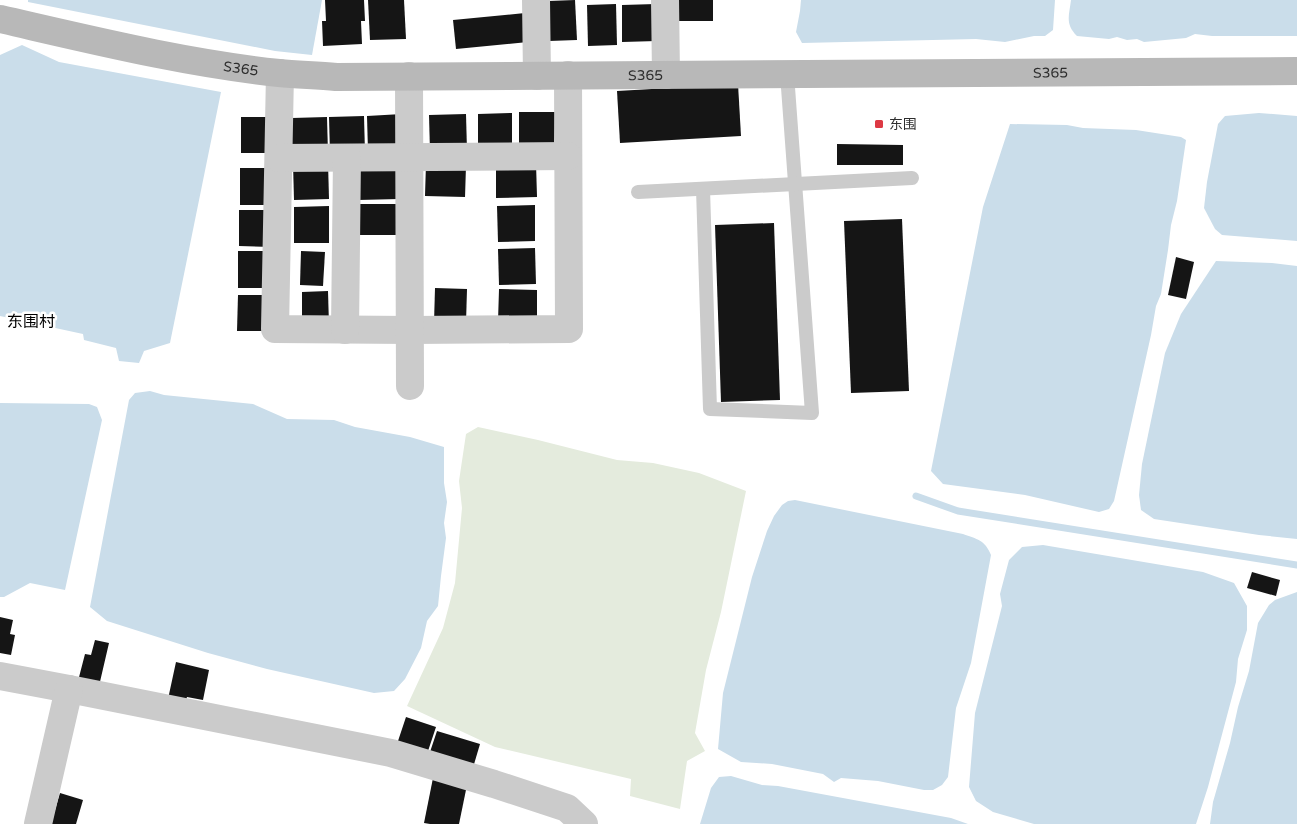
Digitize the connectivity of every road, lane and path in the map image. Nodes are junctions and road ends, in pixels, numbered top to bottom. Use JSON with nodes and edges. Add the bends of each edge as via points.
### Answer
{"nodes":[{"id":1,"x":536,"y":0,"type":"edge"},
{"id":2,"x":665,"y":0,"type":"edge"},
{"id":3,"x":0,"y":19,"type":"edge"},
{"id":4,"x":1297,"y":71,"type":"edge"},
{"id":5,"x":280,"y":73,"type":"junction"},
{"id":6,"x":787,"y":74,"type":"junction"},
{"id":7,"x":568,"y":75,"type":"junction"},
{"id":8,"x":666,"y":75,"type":"junction"},
{"id":9,"x":409,"y":76,"type":"junction"},
{"id":10,"x":537,"y":76,"type":"junction"},
{"id":11,"x":568,"y":156,"type":"junction"},
{"id":12,"x":409,"y":157,"type":"junction"},
{"id":13,"x":279,"y":158,"type":"junction"},
{"id":14,"x":347,"y":158,"type":"junction"},
{"id":15,"x":912,"y":178,"type":"dead end"},
{"id":16,"x":795,"y":184,"type":"junction"},
{"id":17,"x":703,"y":189,"type":"junction"},
{"id":18,"x":638,"y":192,"type":"dead end"},
{"id":19,"x":345,"y":330,"type":"junction"},
{"id":20,"x":411,"y":330,"type":"junction"},
{"id":21,"x":410,"y":386,"type":"dead end"},
{"id":22,"x":0,"y":676,"type":"edge"},
{"id":23,"x":69,"y":689,"type":"junction"},
{"id":24,"x":38,"y":824,"type":"edge"},
{"id":25,"x":584,"y":824,"type":"edge"}],
"edges":[{"from":1,"to":10,"type":"street"},
{"from":2,"to":8,"type":"street"},
{"from":3,"to":5,"type":"street","name":"S365","via":[[170,56]]},
{"from":4,"to":6,"type":"street","name":"S365"},
{"from":5,"to":9,"type":"street","name":"S365"},
{"from":5,"to":13,"type":"street"},
{"from":6,"to":8,"type":"street","name":"S365"},
{"from":6,"to":16,"type":"lane"},
{"from":7,"to":8,"type":"street","name":"S365"},
{"from":7,"to":10,"type":"street","name":"S365"},
{"from":7,"to":11,"type":"street"},
{"from":9,"to":10,"type":"street","name":"S365"},
{"from":9,"to":12,"type":"street"},
{"from":11,"to":12,"type":"street"},
{"from":11,"to":20,"type":"street","via":[[569,329]]},
{"from":12,"to":14,"type":"street"},
{"from":12,"to":20,"type":"street"},
{"from":13,"to":14,"type":"street"},
{"from":13,"to":19,"type":"street","via":[[275,329]]},
{"from":14,"to":19,"type":"street"},
{"from":15,"to":16,"type":"lane"},
{"from":16,"to":17,"type":"lane"},
{"from":16,"to":17,"type":"lane","via":[[812,413],[710,409]]},
{"from":17,"to":18,"type":"lane"},
{"from":19,"to":20,"type":"street"},
{"from":20,"to":21,"type":"street"},
{"from":22,"to":23,"type":"street"},
{"from":23,"to":24,"type":"street"},
{"from":23,"to":25,"type":"street","via":[[392,753],[566,808]]}]}
